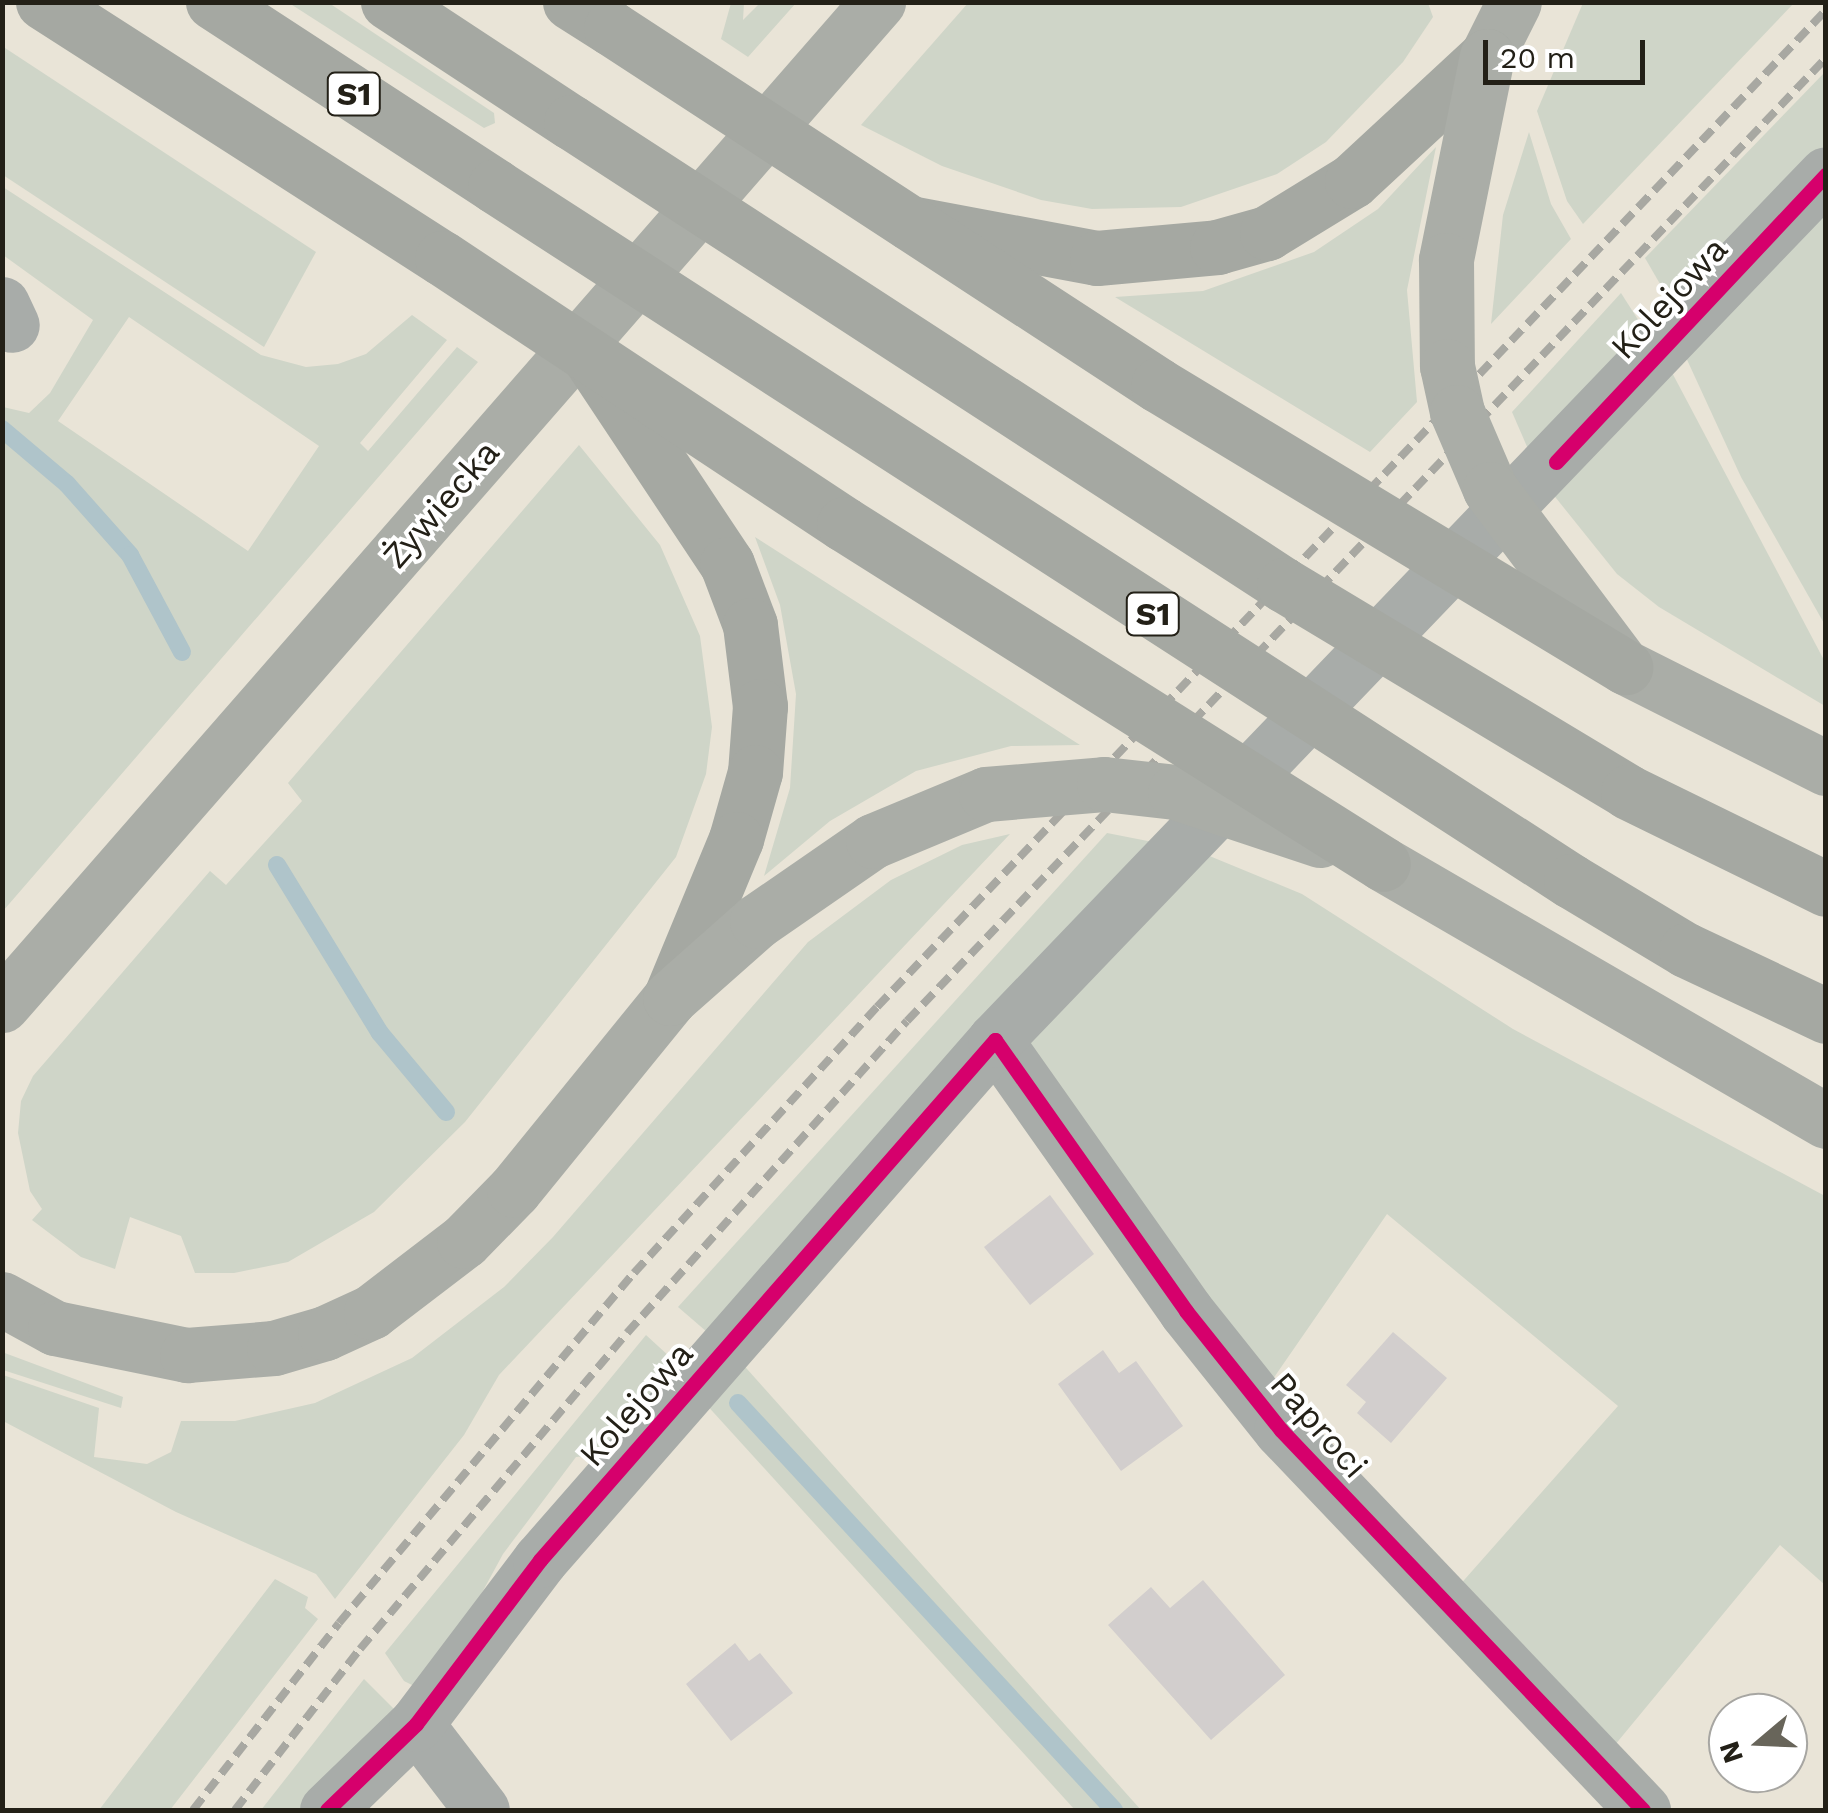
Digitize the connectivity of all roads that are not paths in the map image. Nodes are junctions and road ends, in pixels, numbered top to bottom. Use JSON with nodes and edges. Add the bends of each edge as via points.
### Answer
{"nodes":[{"id":1,"x":43,"y":2,"type":"edge"},
{"id":2,"x":213,"y":2,"type":"edge"},
{"id":3,"x":388,"y":2,"type":"edge"},
{"id":4,"x":878,"y":2,"type":"edge"},
{"id":5,"x":1514,"y":2,"type":"edge"},
{"id":6,"x":590,"y":15,"type":"edge"},
{"id":7,"x":1487,"y":56,"type":"junction"},
{"id":8,"x":1826,"y":174,"type":"edge"},
{"id":9,"x":902,"y":221,"type":"junction"},
{"id":10,"x":584,"y":348,"type":"junction"},
{"id":11,"x":1624,"y":667,"type":"junction"},
{"id":12,"x":1826,"y":768,"type":"edge"},
{"id":13,"x":1383,"y":864,"type":"junction"},
{"id":14,"x":1826,"y":890,"type":"edge"},
{"id":15,"x":670,"y":998,"type":"junction"},
{"id":16,"x":2,"y":1004,"type":"edge"},
{"id":17,"x":1826,"y":1016,"type":"edge"},
{"id":18,"x":996,"y":1040,"type":"junction"},
{"id":19,"x":1826,"y":1122,"type":"edge"},
{"id":20,"x":2,"y":1299,"type":"edge"},
{"id":21,"x":416,"y":1724,"type":"junction"},
{"id":22,"x":327,"y":1810,"type":"edge"},
{"id":23,"x":482,"y":1810,"type":"edge"},
{"id":24,"x":1643,"y":1810,"type":"edge"}],
"edges":[{"from":1,"to":10,"type":"highway","bridge":true},
{"from":2,"to":17,"type":"highway","number":"S1","bridge":true,"via":[[1571,881],[1686,950]]},
{"from":3,"to":14,"type":"highway","bridge":true,"via":[[1412,663],[1628,792]]},
{"from":4,"to":16,"type":"main road","name":"Żywiecka"},
{"from":5,"to":7,"type":"main road"},
{"from":6,"to":9,"type":"highway","bridge":true},
{"from":7,"to":9,"type":"highway","bridge":true,"via":[[1339,190],[1267,233],[1217,247],[1097,258]]},
{"from":7,"to":11,"type":"main road","bridge":true,"via":[[1446,260],[1450,381],[1490,488]]},
{"from":8,"to":18,"type":"street","name":"Kolejowa"},
{"from":9,"to":11,"type":"highway","bridge":true,"via":[[1208,416]]},
{"from":10,"to":13,"type":"highway","bridge":true,"via":[[844,524]]},
{"from":10,"to":15,"type":"highway","bridge":true,"via":[[727,564],[752,642],[760,706],[755,772],[736,839]]},
{"from":11,"to":12,"type":"main road"},
{"from":13,"to":15,"type":"main road","bridge":true,"via":[[1254,814],[1175,792],[1104,784],[986,794],[873,841],[757,921]]},
{"from":13,"to":19,"type":"main road"},
{"from":15,"to":20,"type":"main road","via":[[514,1190],[425,1275],[371,1312],[274,1348],[187,1355],[55,1328]]},
{"from":18,"to":21,"type":"street","name":"Kolejowa","via":[[540,1560]]},
{"from":18,"to":24,"type":"street","name":"Paproci","via":[[1186,1311],[1281,1430]]},
{"from":21,"to":22,"type":"street","name":"Kolejowa"},
{"from":21,"to":23,"type":"street"}]}
